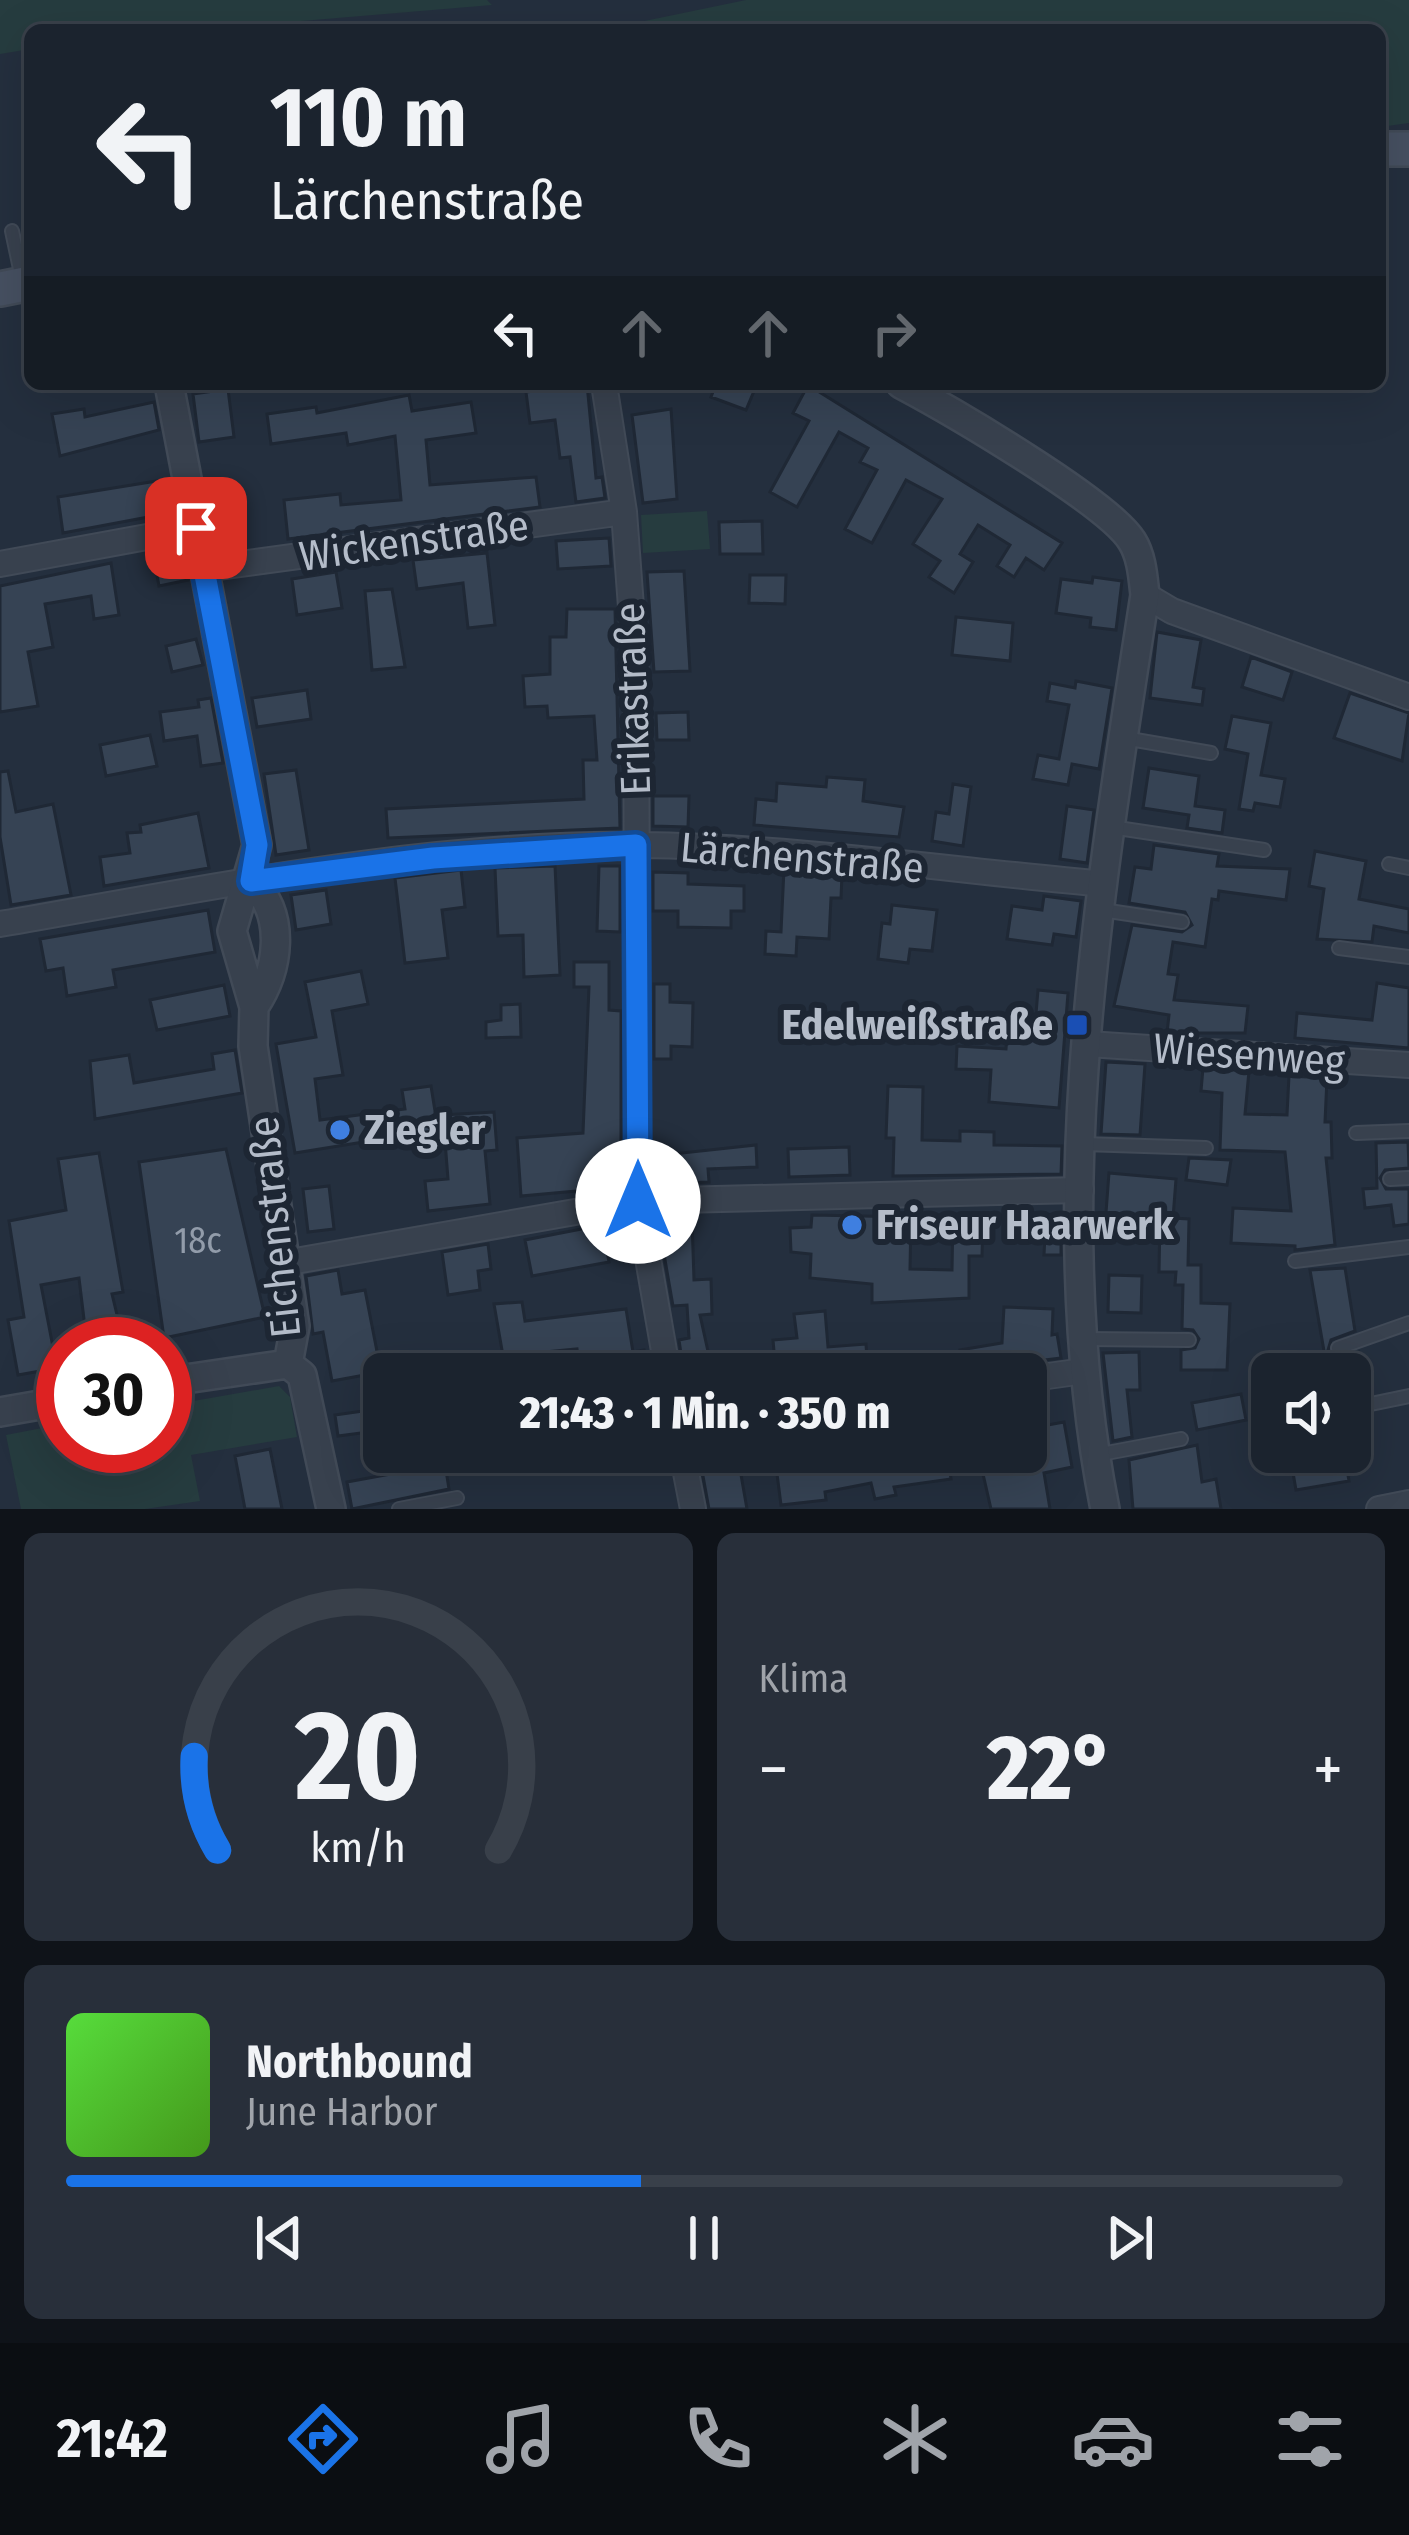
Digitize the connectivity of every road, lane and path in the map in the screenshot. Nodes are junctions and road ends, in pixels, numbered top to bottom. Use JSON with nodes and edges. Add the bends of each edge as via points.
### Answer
{"nodes":[{"id":1,"x":12,"y":231,"type":"dead end"},
{"id":2,"x":18,"y":286,"type":"edge"},
{"id":3,"x":170,"y":390,"type":"edge"},
{"id":4,"x":605,"y":390,"type":"edge"},
{"id":5,"x":912,"y":390,"type":"edge"},
{"id":6,"x":624,"y":512,"type":"junction"},
{"id":7,"x":196,"y":528,"type":"junction"},
{"id":8,"x":0,"y":564,"type":"edge"},
{"id":9,"x":204,"y":569,"type":"junction"},
{"id":10,"x":1145,"y":596,"type":"junction"},
{"id":11,"x":1409,"y":697,"type":"edge"},
{"id":12,"x":1123,"y":738,"type":"junction"},
{"id":13,"x":1211,"y":753,"type":"dead end"},
{"id":14,"x":1111,"y":827,"type":"junction"},
{"id":15,"x":636,"y":845,"type":"junction"},
{"id":16,"x":1264,"y":850,"type":"dead end"},
{"id":17,"x":1389,"y":864,"type":"dead end"},
{"id":18,"x":1409,"y":868,"type":"edge"},
{"id":19,"x":251,"y":881,"type":"junction"},
{"id":20,"x":1103,"y":897,"type":"junction"},
{"id":21,"x":0,"y":921,"type":"edge"},
{"id":22,"x":1182,"y":922,"type":"dead end"},
{"id":23,"x":1339,"y":948,"type":"dead end"},
{"id":24,"x":1409,"y":957,"type":"edge"},
{"id":25,"x":254,"y":1007,"type":"junction"},
{"id":26,"x":1088,"y":1044,"type":"junction"},
{"id":27,"x":1409,"y":1065,"type":"edge"},
{"id":28,"x":1409,"y":1131,"type":"edge"},
{"id":29,"x":1356,"y":1133,"type":"dead end"},
{"id":30,"x":1083,"y":1144,"type":"junction"},
{"id":31,"x":1206,"y":1148,"type":"dead end"},
{"id":32,"x":1409,"y":1178,"type":"edge"},
{"id":33,"x":1390,"y":1179,"type":"dead end"},
{"id":34,"x":1081,"y":1190,"type":"junction"},
{"id":35,"x":638,"y":1201,"type":"junction"},
{"id":36,"x":1409,"y":1246,"type":"edge"},
{"id":37,"x":1295,"y":1261,"type":"dead end"},
{"id":38,"x":284,"y":1263,"type":"junction"},
{"id":39,"x":1409,"y":1323,"type":"edge"},
{"id":40,"x":1084,"y":1339,"type":"junction"},
{"id":41,"x":1190,"y":1340,"type":"dead end"},
{"id":42,"x":1338,"y":1348,"type":"dead end"},
{"id":43,"x":664,"y":1353,"type":"edge"},
{"id":44,"x":288,"y":1364,"type":"junction"},
{"id":45,"x":1084,"y":1371,"type":"junction"},
{"id":46,"x":1047,"y":1376,"type":"edge"},
{"id":47,"x":192,"y":1378,"type":"edge"},
{"id":48,"x":1409,"y":1396,"type":"edge"},
{"id":49,"x":1371,"y":1404,"type":"edge"},
{"id":50,"x":36,"y":1406,"type":"edge"},
{"id":51,"x":0,"y":1412,"type":"edge"},
{"id":52,"x":1181,"y":1439,"type":"dead end"},
{"id":53,"x":1095,"y":1455,"type":"junction"},
{"id":54,"x":686,"y":1473,"type":"edge"},
{"id":55,"x":457,"y":1498,"type":"dead end"},
{"id":56,"x":1409,"y":1503,"type":"edge"},
{"id":57,"x":332,"y":1509,"type":"edge"},
{"id":58,"x":399,"y":1509,"type":"edge"},
{"id":59,"x":693,"y":1509,"type":"edge"},
{"id":60,"x":1105,"y":1509,"type":"edge"},
{"id":61,"x":1379,"y":1509,"type":"edge"}],
"edges":[{"from":1,"to":2,"type":"lane"},
{"from":3,"to":7,"type":"street","name":"Eichenstraße"},
{"from":4,"to":6,"type":"street","name":"Erikastraße"},
{"from":5,"to":10,"type":"street","via":[[1028,460],[1131,539]]},
{"from":6,"to":9,"type":"street","name":"Wickenstraße"},
{"from":6,"to":15,"type":"street","name":"Erikastraße","via":[[636,672]]},
{"from":7,"to":8,"type":"street"},
{"from":7,"to":9,"type":"street","name":"Eichenstraße"},
{"from":9,"to":19,"type":"street","name":"Eichenstraße","via":[[257,845]]},
{"from":10,"to":11,"type":"street"},
{"from":10,"to":12,"type":"street"},
{"from":12,"to":13,"type":"lane"},
{"from":12,"to":14,"type":"street"},
{"from":14,"to":16,"type":"lane"},
{"from":14,"to":20,"type":"street"},
{"from":15,"to":19,"type":"street","name":"Lärchenstraße"},
{"from":15,"to":20,"type":"street","name":"Lärchenstraße"},
{"from":15,"to":35,"type":"street","name":"Erikastraße"},
{"from":17,"to":18,"type":"lane"},
{"from":19,"to":21,"type":"street","name":"Lärchenstraße"},
{"from":19,"to":25,"type":"street","name":"Eichenstraße","via":[[238,898],[232,932]]},
{"from":19,"to":25,"type":"street","name":"Eichenstraße","via":[[273,912],[275,951]]},
{"from":20,"to":22,"type":"lane"},
{"from":20,"to":26,"type":"street"},
{"from":23,"to":24,"type":"lane"},
{"from":25,"to":38,"type":"street","name":"Eichenstraße"},
{"from":26,"to":27,"type":"street","name":"Wiesenweg"},
{"from":26,"to":30,"type":"street"},
{"from":28,"to":29,"type":"lane"},
{"from":30,"to":31,"type":"lane"},
{"from":30,"to":34,"type":"street"},
{"from":32,"to":33,"type":"lane"},
{"from":34,"to":35,"type":"street"},
{"from":34,"to":40,"type":"street"},
{"from":35,"to":38,"type":"street"},
{"from":35,"to":43,"type":"street","name":"Erikastraße"},
{"from":36,"to":37,"type":"lane"},
{"from":38,"to":44,"type":"street","name":"Eichenstraße","via":[[295,1326]]},
{"from":39,"to":42,"type":"lane"},
{"from":40,"to":41,"type":"lane"},
{"from":40,"to":45,"type":"street"},
{"from":44,"to":47,"type":"street"},
{"from":44,"to":57,"type":"street","name":"Eichenstraße","via":[[302,1375]]},
{"from":45,"to":46,"type":"street"},
{"from":45,"to":53,"type":"street"},
{"from":48,"to":49,"type":"lane"},
{"from":50,"to":51,"type":"street"},
{"from":52,"to":53,"type":"lane"},
{"from":53,"to":60,"type":"street"},
{"from":54,"to":59,"type":"street"},
{"from":55,"to":58,"type":"lane"},
{"from":56,"to":61,"type":"street"}]}
